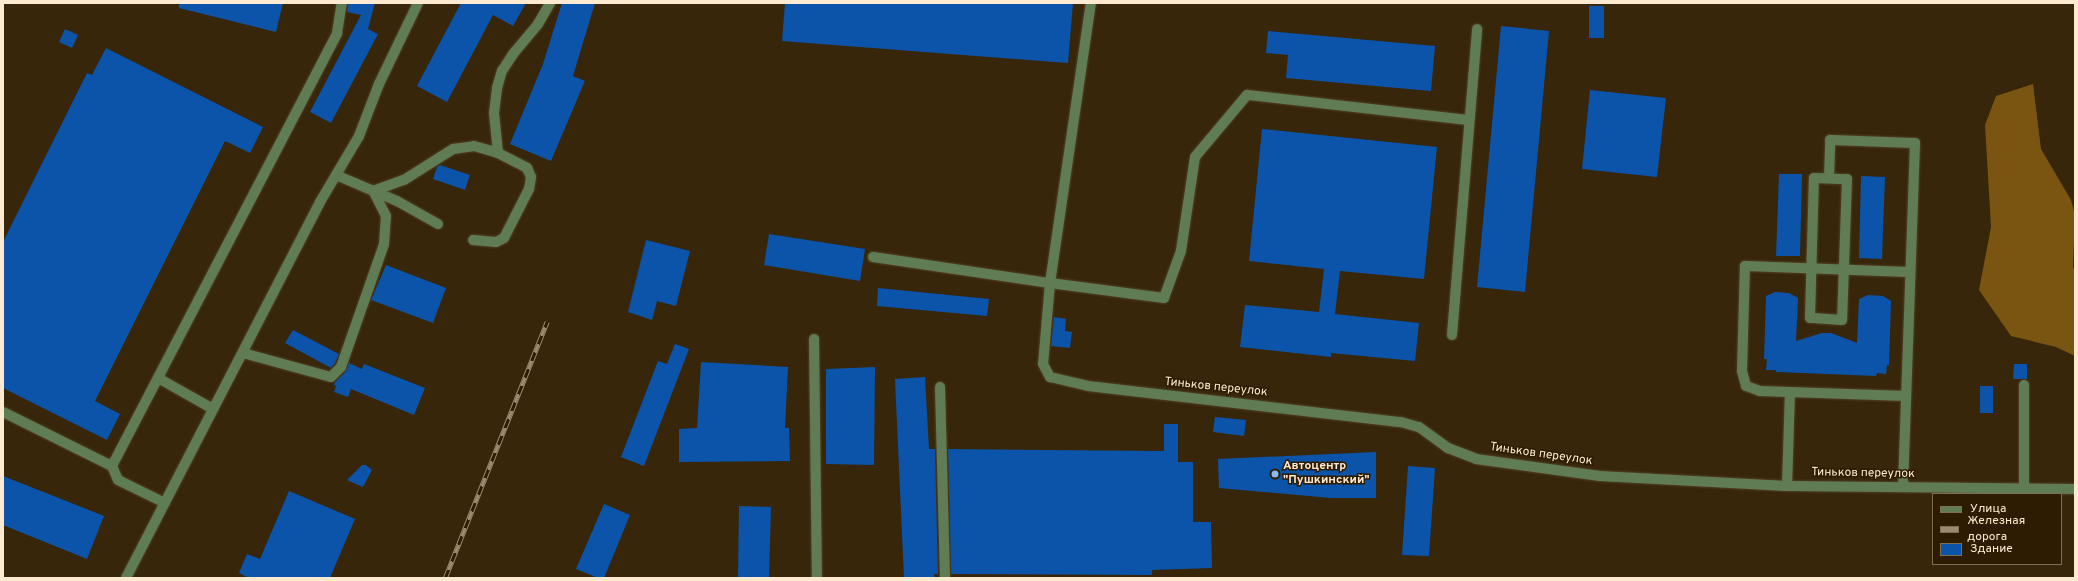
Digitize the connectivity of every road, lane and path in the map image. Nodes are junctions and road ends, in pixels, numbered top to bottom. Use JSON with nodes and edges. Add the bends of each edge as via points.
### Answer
{"nodes":[{"id":1,"x":342,"y":3,"type":"edge"},
{"id":2,"x":418,"y":3,"type":"edge"},
{"id":3,"x":550,"y":3,"type":"edge"},
{"id":4,"x":1091,"y":3,"type":"edge"},
{"id":5,"x":1477,"y":29,"type":"dead end"},
{"id":6,"x":1468,"y":120,"type":"junction"},
{"id":7,"x":498,"y":152,"type":"junction"},
{"id":8,"x":336,"y":175,"type":"junction"},
{"id":9,"x":1829,"y":178,"type":"junction"},
{"id":10,"x":373,"y":191,"type":"junction"},
{"id":11,"x":438,"y":224,"type":"dead end"},
{"id":12,"x":473,"y":240,"type":"dead end"},
{"id":13,"x":873,"y":257,"type":"dead end"},
{"id":14,"x":1811,"y":268,"type":"junction"},
{"id":15,"x":1844,"y":270,"type":"junction"},
{"id":16,"x":1910,"y":272,"type":"junction"},
{"id":17,"x":1050,"y":284,"type":"junction"},
{"id":18,"x":1452,"y":335,"type":"dead end"},
{"id":19,"x":814,"y":339,"type":"dead end"},
{"id":20,"x":243,"y":353,"type":"junction"},
{"id":21,"x":158,"y":378,"type":"junction"},
{"id":22,"x":2024,"y":385,"type":"dead end"},
{"id":23,"x":940,"y":387,"type":"dead end"},
{"id":24,"x":1790,"y":392,"type":"junction"},
{"id":25,"x":1906,"y":396,"type":"junction"},
{"id":26,"x":213,"y":409,"type":"junction"},
{"id":27,"x":3,"y":412,"type":"edge"},
{"id":28,"x":112,"y":466,"type":"junction"},
{"id":29,"x":1787,"y":486,"type":"junction"},
{"id":30,"x":1903,"y":487,"type":"junction"},
{"id":31,"x":2024,"y":489,"type":"junction"},
{"id":32,"x":2075,"y":489,"type":"edge"},
{"id":33,"x":165,"y":503,"type":"junction"},
{"id":34,"x":126,"y":578,"type":"edge"},
{"id":35,"x":817,"y":578,"type":"edge"},
{"id":36,"x":945,"y":578,"type":"edge"}],
"edges":[{"from":1,"to":21,"type":"street","via":[[337,32]]},
{"from":2,"to":8,"type":"street","via":[[379,84],[359,136]]},
{"from":3,"to":7,"type":"street","via":[[538,24],[502,71],[494,114]]},
{"from":4,"to":17,"type":"street","name":"Тиньков переулок"},
{"from":5,"to":6,"type":"street"},
{"from":6,"to":17,"type":"street","via":[[1247,95],[1195,157],[1181,251],[1164,298]]},
{"from":6,"to":18,"type":"street"},
{"from":7,"to":10,"type":"street","via":[[474,146],[453,148],[404,180]]},
{"from":7,"to":12,"type":"street","via":[[527,168],[531,177],[529,189],[504,238],[496,242]]},
{"from":8,"to":10,"type":"street"},
{"from":8,"to":20,"type":"street"},
{"from":9,"to":14,"type":"street","via":[[1814,178]]},
{"from":9,"to":15,"type":"street","via":[[1847,179]]},
{"from":9,"to":16,"type":"street","via":[[1830,140],[1914,142]]},
{"from":10,"to":11,"type":"street"},
{"from":10,"to":20,"type":"street","via":[[386,216],[384,244],[342,367],[332,376]]},
{"from":13,"to":17,"type":"street"},
{"from":14,"to":15,"type":"street"},
{"from":14,"to":15,"type":"street","via":[[1810,318],[1842,320]]},
{"from":14,"to":24,"type":"street","via":[[1745,266],[1743,379],[1746,386],[1753,390]]},
{"from":15,"to":16,"type":"street"},
{"from":16,"to":25,"type":"street"},
{"from":17,"to":29,"type":"street","name":"Тиньков переулок","via":[[1043,364],[1050,377],[1088,386],[1401,422],[1419,428],[1448,448],[1476,459],[1600,476]]},
{"from":19,"to":35,"type":"street"},
{"from":20,"to":26,"type":"street"},
{"from":21,"to":26,"type":"street"},
{"from":21,"to":28,"type":"street"},
{"from":22,"to":31,"type":"street"},
{"from":23,"to":36,"type":"street"},
{"from":24,"to":25,"type":"street"},
{"from":24,"to":29,"type":"street"},
{"from":25,"to":30,"type":"street"},
{"from":26,"to":33,"type":"street"},
{"from":27,"to":28,"type":"street"},
{"from":28,"to":33,"type":"street","via":[[118,480]]},
{"from":29,"to":30,"type":"street","name":"Тиньков переулок"},
{"from":30,"to":31,"type":"street","name":"Тиньков переулок"},
{"from":31,"to":32,"type":"street","name":"Тиньков переулок"},
{"from":33,"to":34,"type":"street"}]}
